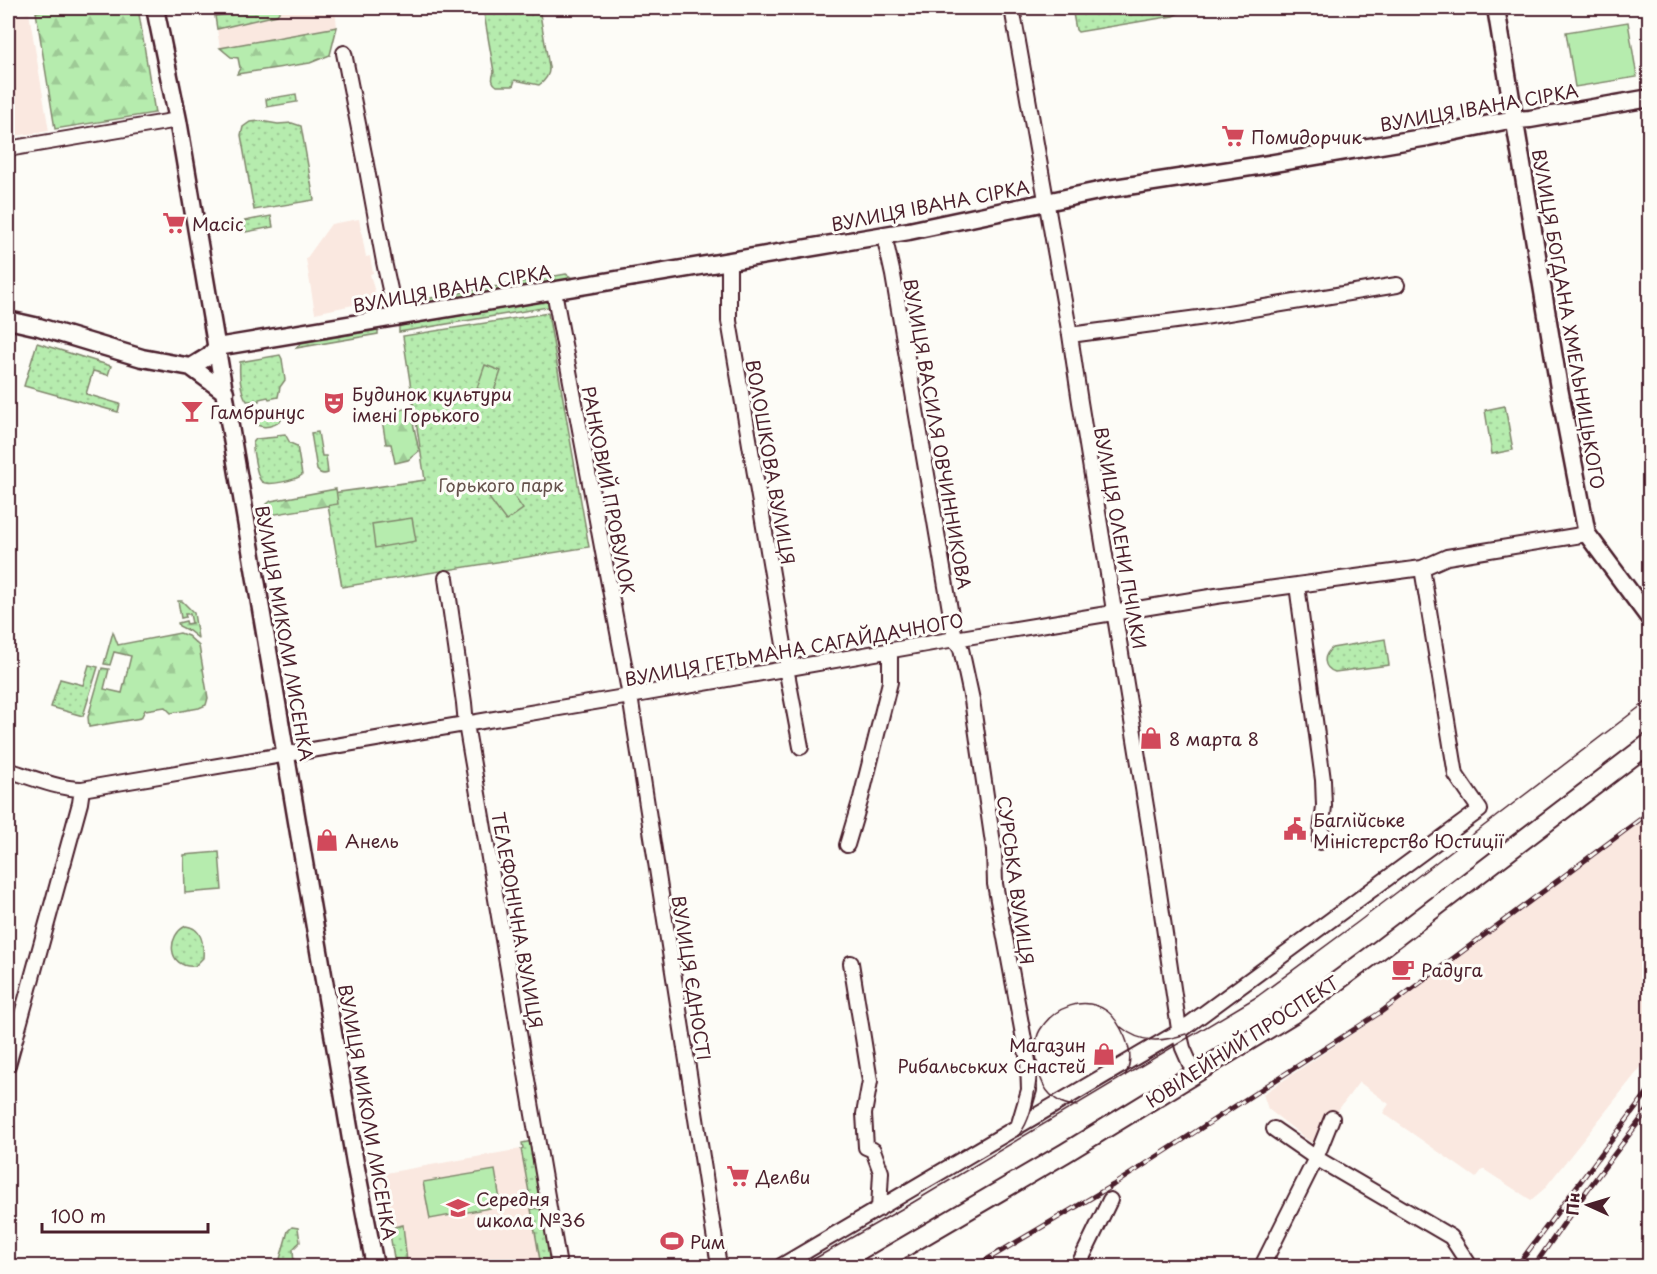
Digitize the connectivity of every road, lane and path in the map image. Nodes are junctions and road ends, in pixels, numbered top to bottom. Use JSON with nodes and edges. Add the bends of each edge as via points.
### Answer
{"nodes":[{"id":1,"x":155,"y":8,"type":"edge"},
{"id":2,"x":1012,"y":8,"type":"edge"},
{"id":3,"x":1497,"y":8,"type":"edge"},
{"id":4,"x":344,"y":53,"type":"dead end"},
{"id":5,"x":1650,"y":98,"type":"edge"},
{"id":6,"x":178,"y":120,"type":"junction"},
{"id":7,"x":1514,"y":120,"type":"junction"},
{"id":8,"x":8,"y":149,"type":"edge"},
{"id":9,"x":1047,"y":201,"type":"junction"},
{"id":10,"x":884,"y":235,"type":"junction"},
{"id":11,"x":729,"y":261,"type":"junction"},
{"id":12,"x":1397,"y":285,"type":"dead end"},
{"id":13,"x":554,"y":291,"type":"junction"},
{"id":14,"x":396,"y":317,"type":"junction"},
{"id":15,"x":8,"y":320,"type":"edge"},
{"id":16,"x":1070,"y":334,"type":"junction"},
{"id":17,"x":217,"y":347,"type":"junction"},
{"id":18,"x":191,"y":367,"type":"junction"},
{"id":19,"x":225,"y":392,"type":"junction"},
{"id":20,"x":1587,"y":534,"type":"junction"},
{"id":21,"x":1422,"y":568,"type":"junction"},
{"id":22,"x":446,"y":578,"type":"dead end"},
{"id":23,"x":1297,"y":585,"type":"junction"},
{"id":24,"x":1115,"y":613,"type":"junction"},
{"id":25,"x":1650,"y":619,"type":"edge"},
{"id":26,"x":955,"y":639,"type":"junction"},
{"id":27,"x":890,"y":650,"type":"junction"},
{"id":28,"x":788,"y":668,"type":"junction"},
{"id":29,"x":630,"y":696,"type":"junction"},
{"id":30,"x":466,"y":724,"type":"junction"},
{"id":31,"x":1650,"y":743,"type":"edge"},
{"id":32,"x":801,"y":747,"type":"dead end"},
{"id":33,"x":286,"y":753,"type":"junction"},
{"id":34,"x":8,"y":770,"type":"edge"},
{"id":35,"x":82,"y":789,"type":"junction"},
{"id":36,"x":1320,"y":842,"type":"dead end"},
{"id":37,"x":847,"y":845,"type":"dead end"},
{"id":38,"x":851,"y":963,"type":"dead end"},
{"id":39,"x":1180,"y":1031,"type":"junction"},
{"id":40,"x":8,"y":1065,"type":"edge"},
{"id":41,"x":1194,"y":1073,"type":"junction"},
{"id":42,"x":1332,"y":1118,"type":"dead end"},
{"id":43,"x":1018,"y":1127,"type":"junction"},
{"id":44,"x":1274,"y":1129,"type":"dead end"},
{"id":45,"x":1316,"y":1158,"type":"junction"},
{"id":46,"x":1110,"y":1200,"type":"dead end"},
{"id":47,"x":879,"y":1209,"type":"junction"},
{"id":48,"x":375,"y":1266,"type":"edge"},
{"id":49,"x":558,"y":1266,"type":"edge"},
{"id":50,"x":719,"y":1266,"type":"edge"},
{"id":51,"x":781,"y":1266,"type":"edge"},
{"id":52,"x":872,"y":1266,"type":"edge"},
{"id":53,"x":1077,"y":1266,"type":"edge"},
{"id":54,"x":1262,"y":1266,"type":"edge"},
{"id":55,"x":1467,"y":1266,"type":"edge"}],
"edges":[{"from":1,"to":6,"type":"street","name":"ВУЛИЦЯ МИКОЛИ ЛИСЕНКА"},
{"from":2,"to":9,"type":"street","name":"ВУЛИЦЯ ОЛЕНИ ПЧІЛКИ"},
{"from":3,"to":7,"type":"street","name":"ВУЛИЦЯ БОГДАНА ХМЕЛЬНИЦЬКОГО"},
{"from":4,"to":14,"type":"street"},
{"from":5,"to":7,"type":"street","name":"ВУЛИЦЯ ІВАНА СІРКА"},
{"from":6,"to":8,"type":"street"},
{"from":6,"to":17,"type":"street","name":"ВУЛИЦЯ МИКОЛИ ЛИСЕНКА"},
{"from":7,"to":9,"type":"street","name":"ВУЛИЦЯ ІВАНА СІРКА"},
{"from":7,"to":20,"type":"street","name":"ВУЛИЦЯ БОГДАНА ХМЕЛЬНИЦЬКОГО"},
{"from":9,"to":10,"type":"street","name":"ВУЛИЦЯ ІВАНА СІРКА"},
{"from":9,"to":16,"type":"street","name":"ВУЛИЦЯ ОЛЕНИ ПЧІЛКИ"},
{"from":10,"to":11,"type":"street","name":"ВУЛИЦЯ ІВАНА СІРКА"},
{"from":10,"to":26,"type":"street","name":"ВУЛИЦЯ ВАСИЛЯ ОВЧИННИКОВА"},
{"from":11,"to":13,"type":"street","name":"ВУЛИЦЯ ІВАНА СІРКА"},
{"from":11,"to":28,"type":"street","name":"ВОЛОШКОВА ВУЛИЦЯ","via":[[729,321]]},
{"from":12,"to":16,"type":"street","via":[[1198,318]]},
{"from":13,"to":14,"type":"street","name":"ВУЛИЦЯ ІВАНА СІРКА"},
{"from":13,"to":29,"type":"street","name":"РАНКОВИЙ ПРОВУЛОК"},
{"from":14,"to":17,"type":"street","name":"ВУЛИЦЯ ІВАНА СІРКА"},
{"from":15,"to":18,"type":"street","via":[[142,358]]},
{"from":16,"to":24,"type":"street","name":"ВУЛИЦЯ ОЛЕНИ ПЧІЛКИ"},
{"from":17,"to":18,"type":"street"},
{"from":17,"to":19,"type":"street","name":"ВУЛИЦЯ МИКОЛИ ЛИСЕНКА"},
{"from":18,"to":19,"type":"street"},
{"from":19,"to":33,"type":"street","name":"ВУЛИЦЯ МИКОЛИ ЛИСЕНКА"},
{"from":20,"to":21,"type":"street","name":"ВУЛИЦЯ ГЕТЬМАНА САГАЙДАЧНОГО","via":[[1447,557]]},
{"from":20,"to":25,"type":"street","name":"ВУЛИЦЯ БОГДАНА ХМЕЛЬНИЦЬКОГО"},
{"from":21,"to":23,"type":"street","name":"ВУЛИЦЯ ГЕТЬМАНА САГАЙДАЧНОГО"},
{"from":21,"to":39,"type":"street","via":[[1456,775],[1480,810]]},
{"from":22,"to":30,"type":"street","name":"ТЕЛЕФОНІЧНА ВУЛИЦЯ"},
{"from":23,"to":24,"type":"street","name":"ВУЛИЦЯ ГЕТЬМАНА САГАЙДАЧНОГО"},
{"from":23,"to":36,"type":"street","via":[[1323,780]]},
{"from":24,"to":26,"type":"street","name":"ВУЛИЦЯ ГЕТЬМАНА САГАЙДАЧНОГО"},
{"from":24,"to":39,"type":"street","name":"ВУЛИЦЯ ОЛЕНИ ПЧІЛКИ"},
{"from":26,"to":27,"type":"street","name":"ВУЛИЦЯ ГЕТЬМАНА САГАЙДАЧНОГО"},
{"from":26,"to":43,"type":"street","name":"СУРСЬКА ВУЛИЦЯ","via":[[961,649],[972,700],[994,850],[994,884],[1028,1061],[1029,1090]]},
{"from":27,"to":28,"type":"street","name":"ВУЛИЦЯ ГЕТЬМАНА САГАЙДАЧНОГО"},
{"from":27,"to":37,"type":"street","via":[[890,682]]},
{"from":28,"to":29,"type":"street","name":"ВУЛИЦЯ ГЕТЬМАНА САГАЙДАЧНОГО"},
{"from":28,"to":32,"type":"street","name":"ВОЛОШКОВА ВУЛИЦЯ"},
{"from":29,"to":30,"type":"street","name":"ВУЛИЦЯ ГЕТЬМАНА САГАЙДАЧНОГО"},
{"from":29,"to":50,"type":"street","name":"ВУЛИЦЯ ЄДНОСТІ"},
{"from":30,"to":33,"type":"street","name":"ВУЛИЦЯ ГЕТЬМАНА САГАЙДАЧНОГО"},
{"from":30,"to":49,"type":"street","name":"ТЕЛЕФОНІЧНА ВУЛИЦЯ"},
{"from":31,"to":41,"type":"main road","name":"ЮВІЛЕЙНИЙ ПРОСПЕКТ","via":[[1294,1013]]},
{"from":33,"to":35,"type":"street","name":"ВУЛИЦЯ ГЕТЬМАНА САГАЙДАЧНОГО"},
{"from":33,"to":48,"type":"street","name":"ВУЛИЦЯ МИКОЛИ ЛИСЕНКА"},
{"from":34,"to":35,"type":"street","name":"ВУЛИЦЯ ГЕТЬМАНА САГАЙДАЧНОГО"},
{"from":35,"to":40,"type":"street"},
{"from":38,"to":47,"type":"street","via":[[870,1081],[864,1113],[866,1147],[873,1150],[881,1172]]},
{"from":39,"to":41,"type":"street","name":"ВУЛИЦЯ ОЛЕНИ ПЧІЛКИ"},
{"from":39,"to":43,"type":"street"},
{"from":41,"to":52,"type":"main road","name":"ЮВІЛЕЙНИЙ ПРОСПЕКТ"},
{"from":42,"to":45,"type":"street"},
{"from":43,"to":47,"type":"street"},
{"from":44,"to":45,"type":"street"},
{"from":45,"to":54,"type":"street"},
{"from":45,"to":55,"type":"street","via":[[1451,1237]]},
{"from":46,"to":53,"type":"street"},
{"from":47,"to":51,"type":"street"}]}
